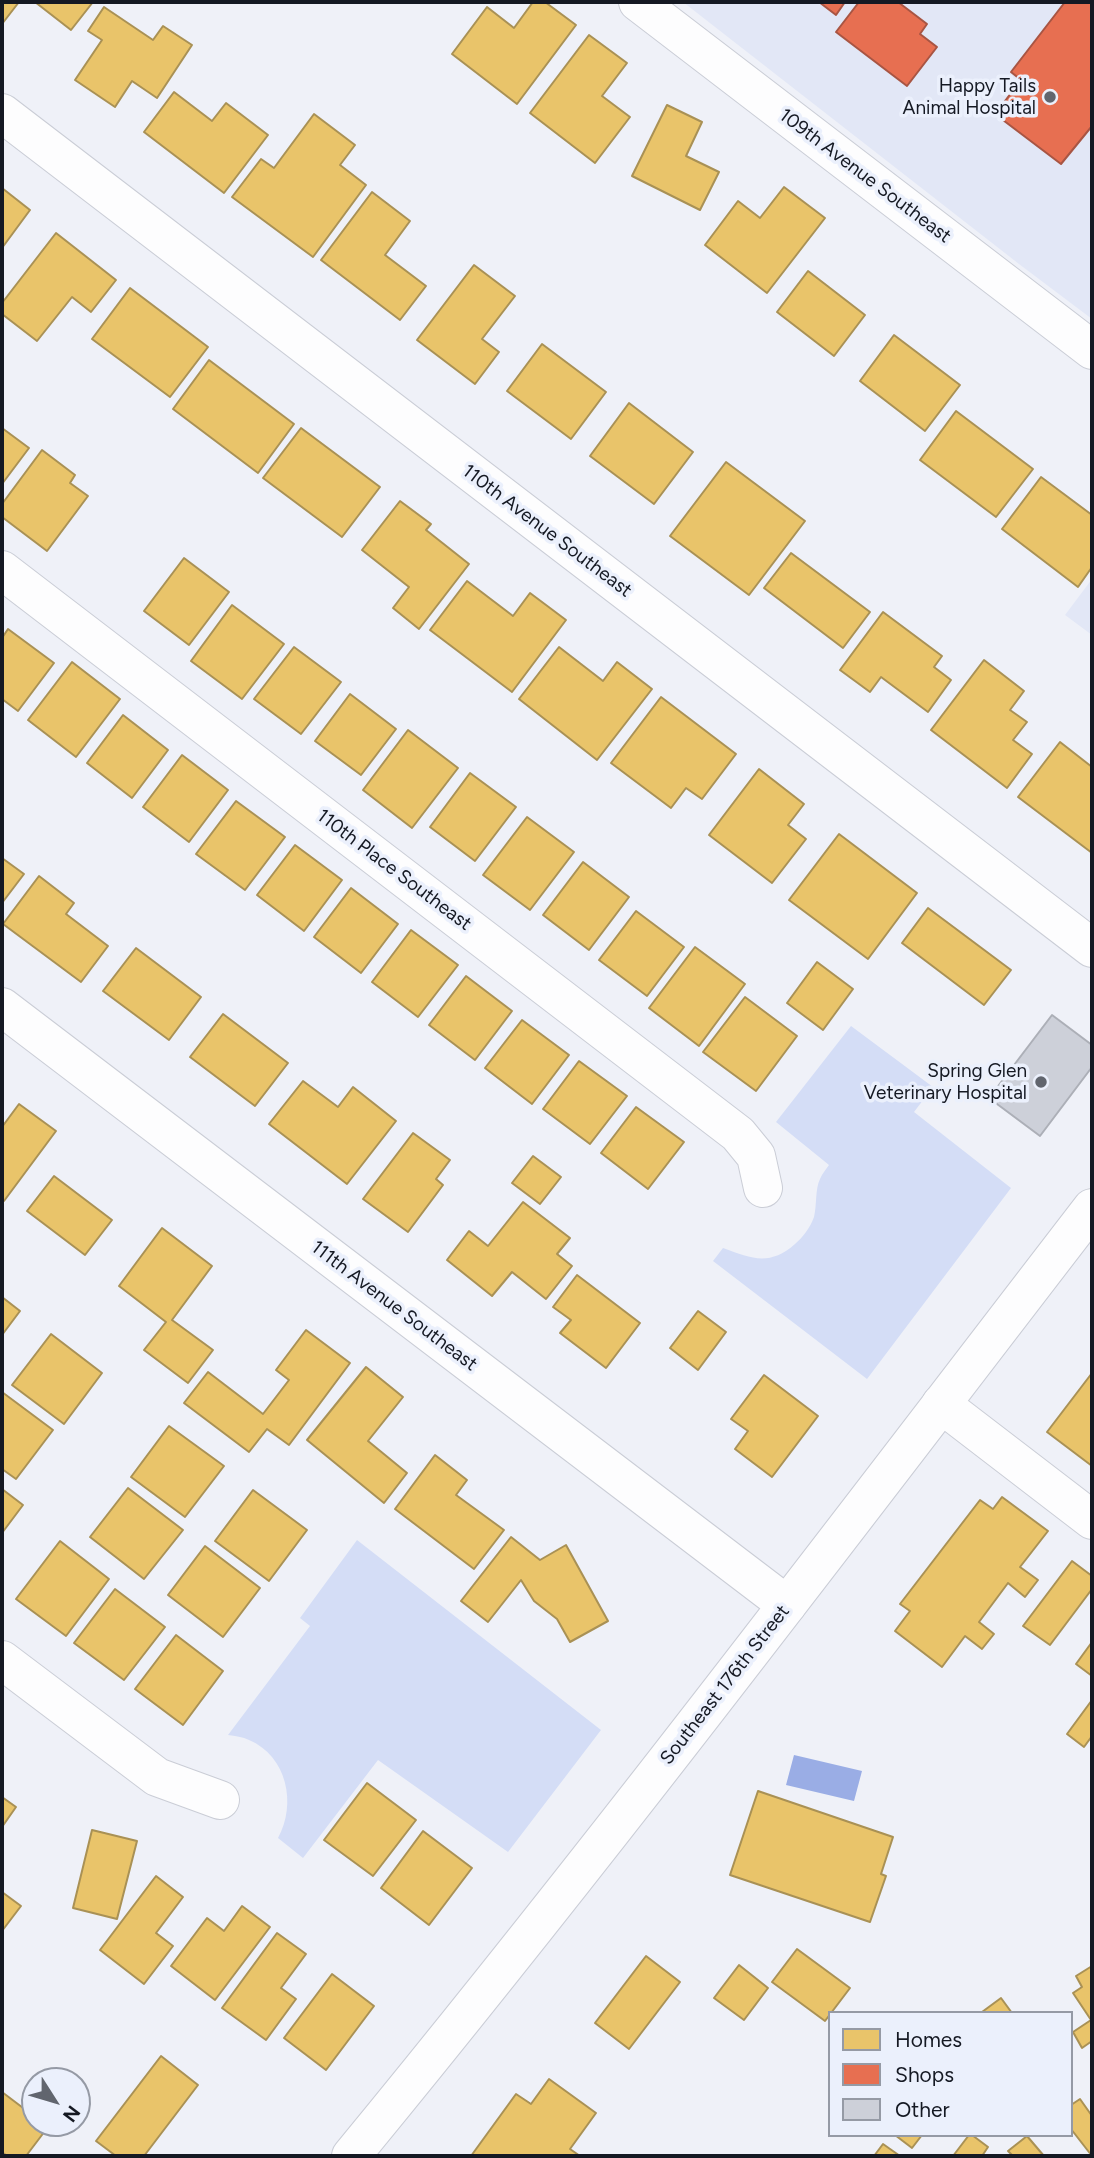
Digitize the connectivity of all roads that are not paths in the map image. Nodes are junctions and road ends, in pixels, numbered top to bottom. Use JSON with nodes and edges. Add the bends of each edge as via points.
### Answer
{"nodes":[{"id":1,"x":638,"y":2,"type":"edge"},
{"id":2,"x":2,"y":113,"type":"edge"},
{"id":3,"x":1092,"y":350,"type":"edge"},
{"id":4,"x":2,"y":570,"type":"edge"},
{"id":5,"x":1092,"y":948,"type":"edge"},
{"id":6,"x":2,"y":1007,"type":"edge"},
{"id":7,"x":763,"y":1188,"type":"dead end"},
{"id":8,"x":1092,"y":1208,"type":"edge"},
{"id":9,"x":941,"y":1404,"type":"junction"},
{"id":10,"x":1092,"y":1520,"type":"edge"},
{"id":11,"x":787,"y":1605,"type":"junction"},
{"id":12,"x":2,"y":1660,"type":"edge"},
{"id":13,"x":220,"y":1800,"type":"dead end"},
{"id":14,"x":351,"y":2156,"type":"edge"}],
"edges":[{"from":1,"to":3,"type":"street","name":"109th Avenue Southeast"},
{"from":2,"to":5,"type":"street","name":"110th Avenue Southeast"},
{"from":4,"to":7,"type":"street","name":"110th Place Southeast","via":[[738,1134],[756,1156]]},
{"from":6,"to":11,"type":"street","name":"111th Avenue Southeast"},
{"from":8,"to":9,"type":"street","name":"Southeast 176th Street"},
{"from":9,"to":10,"type":"street"},
{"from":9,"to":11,"type":"street","name":"Southeast 176th Street"},
{"from":11,"to":14,"type":"street","name":"Southeast 176th Street"},
{"from":12,"to":13,"type":"street","via":[[157,1777]]}]}
